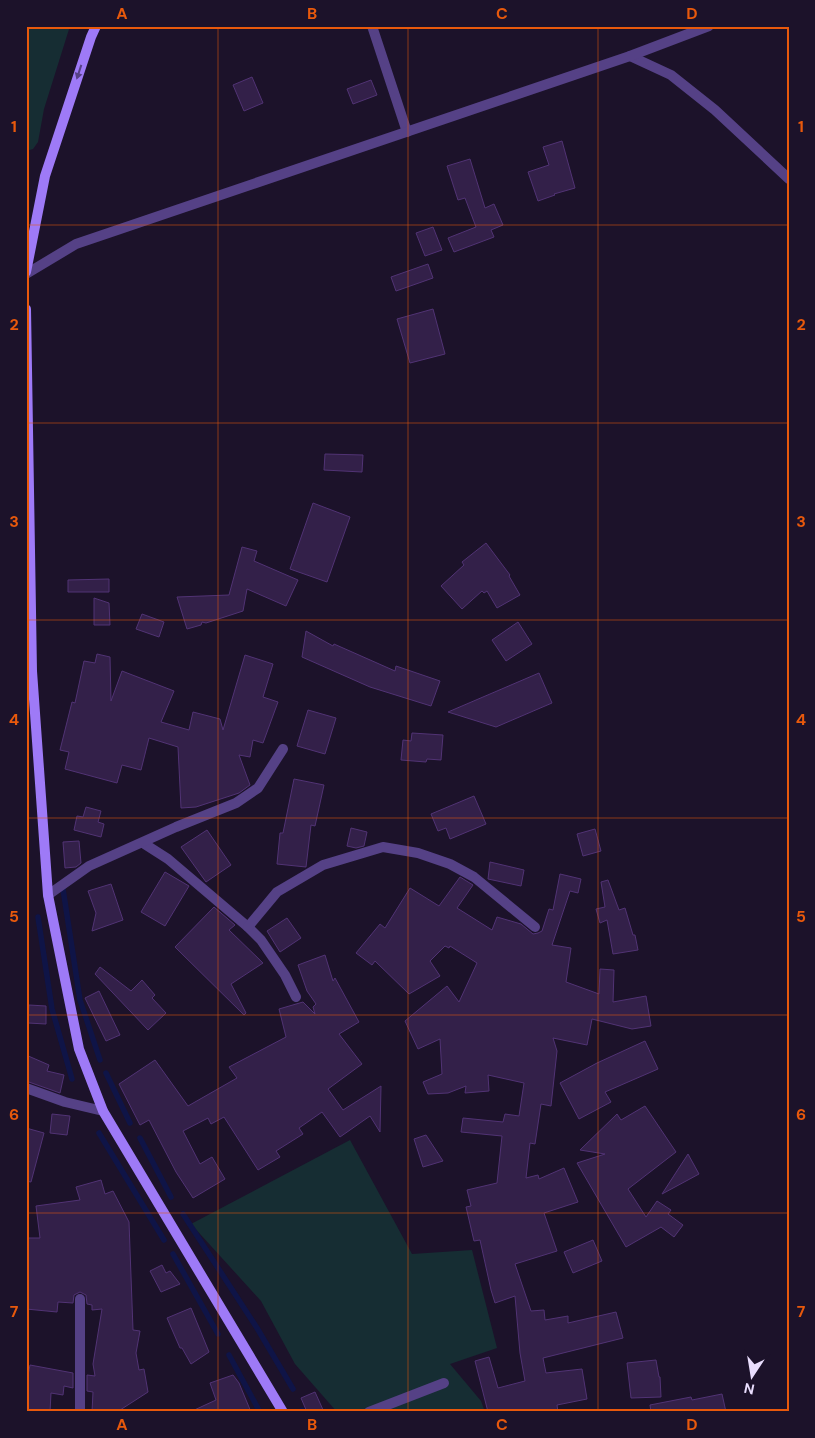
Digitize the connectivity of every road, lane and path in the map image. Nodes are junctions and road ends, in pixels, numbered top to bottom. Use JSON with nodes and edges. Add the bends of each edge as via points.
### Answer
{"nodes":[{"id":1,"x":96,"y":26,"type":"edge"},
{"id":2,"x":372,"y":26,"type":"edge"},
{"id":3,"x":709,"y":26,"type":"edge"},
{"id":4,"x":630,"y":56,"type":"junction"},
{"id":5,"x":407,"y":132,"type":"junction"},
{"id":6,"x":789,"y":180,"type":"edge"},
{"id":7,"x":26,"y":273,"type":"edge"},
{"id":8,"x":26,"y":309,"type":"edge"},
{"id":9,"x":283,"y":749,"type":"dead end"},
{"id":10,"x":143,"y":843,"type":"junction"},
{"id":11,"x":48,"y":895,"type":"junction"},
{"id":12,"x":248,"y":927,"type":"junction"},
{"id":13,"x":535,"y":927,"type":"dead end"},
{"id":14,"x":296,"y":996,"type":"dead end"},
{"id":15,"x":26,"y":1088,"type":"edge"},
{"id":16,"x":103,"y":1111,"type":"junction"},
{"id":17,"x":80,"y":1299,"type":"dead end"},
{"id":18,"x":444,"y":1383,"type":"dead end"},
{"id":19,"x":80,"y":1412,"type":"edge"},
{"id":20,"x":283,"y":1412,"type":"edge"},
{"id":21,"x":370,"y":1412,"type":"edge"}],
"edges":[{"from":1,"to":7,"type":"main road","one_way":true,"via":[[46,176]]},
{"from":2,"to":5,"type":"street"},
{"from":3,"to":4,"type":"street"},
{"from":4,"to":5,"type":"street"},
{"from":4,"to":6,"type":"street","via":[[671,75],[715,110]]},
{"from":5,"to":7,"type":"street","via":[[76,244]]},
{"from":8,"to":11,"type":"main road","via":[[32,671]]},
{"from":9,"to":10,"type":"street","via":[[258,788],[244,798]]},
{"from":10,"to":11,"type":"street","via":[[89,866]]},
{"from":10,"to":12,"type":"street","via":[[168,859]]},
{"from":11,"to":16,"type":"main road","via":[[79,1049]]},
{"from":12,"to":13,"type":"street","via":[[277,892],[323,864],[383,847],[418,853],[450,864],[474,878]]},
{"from":12,"to":14,"type":"street","via":[[261,940]]},
{"from":15,"to":16,"type":"street"},
{"from":16,"to":20,"type":"main road"},
{"from":17,"to":19,"type":"street"},
{"from":18,"to":21,"type":"street"}]}
